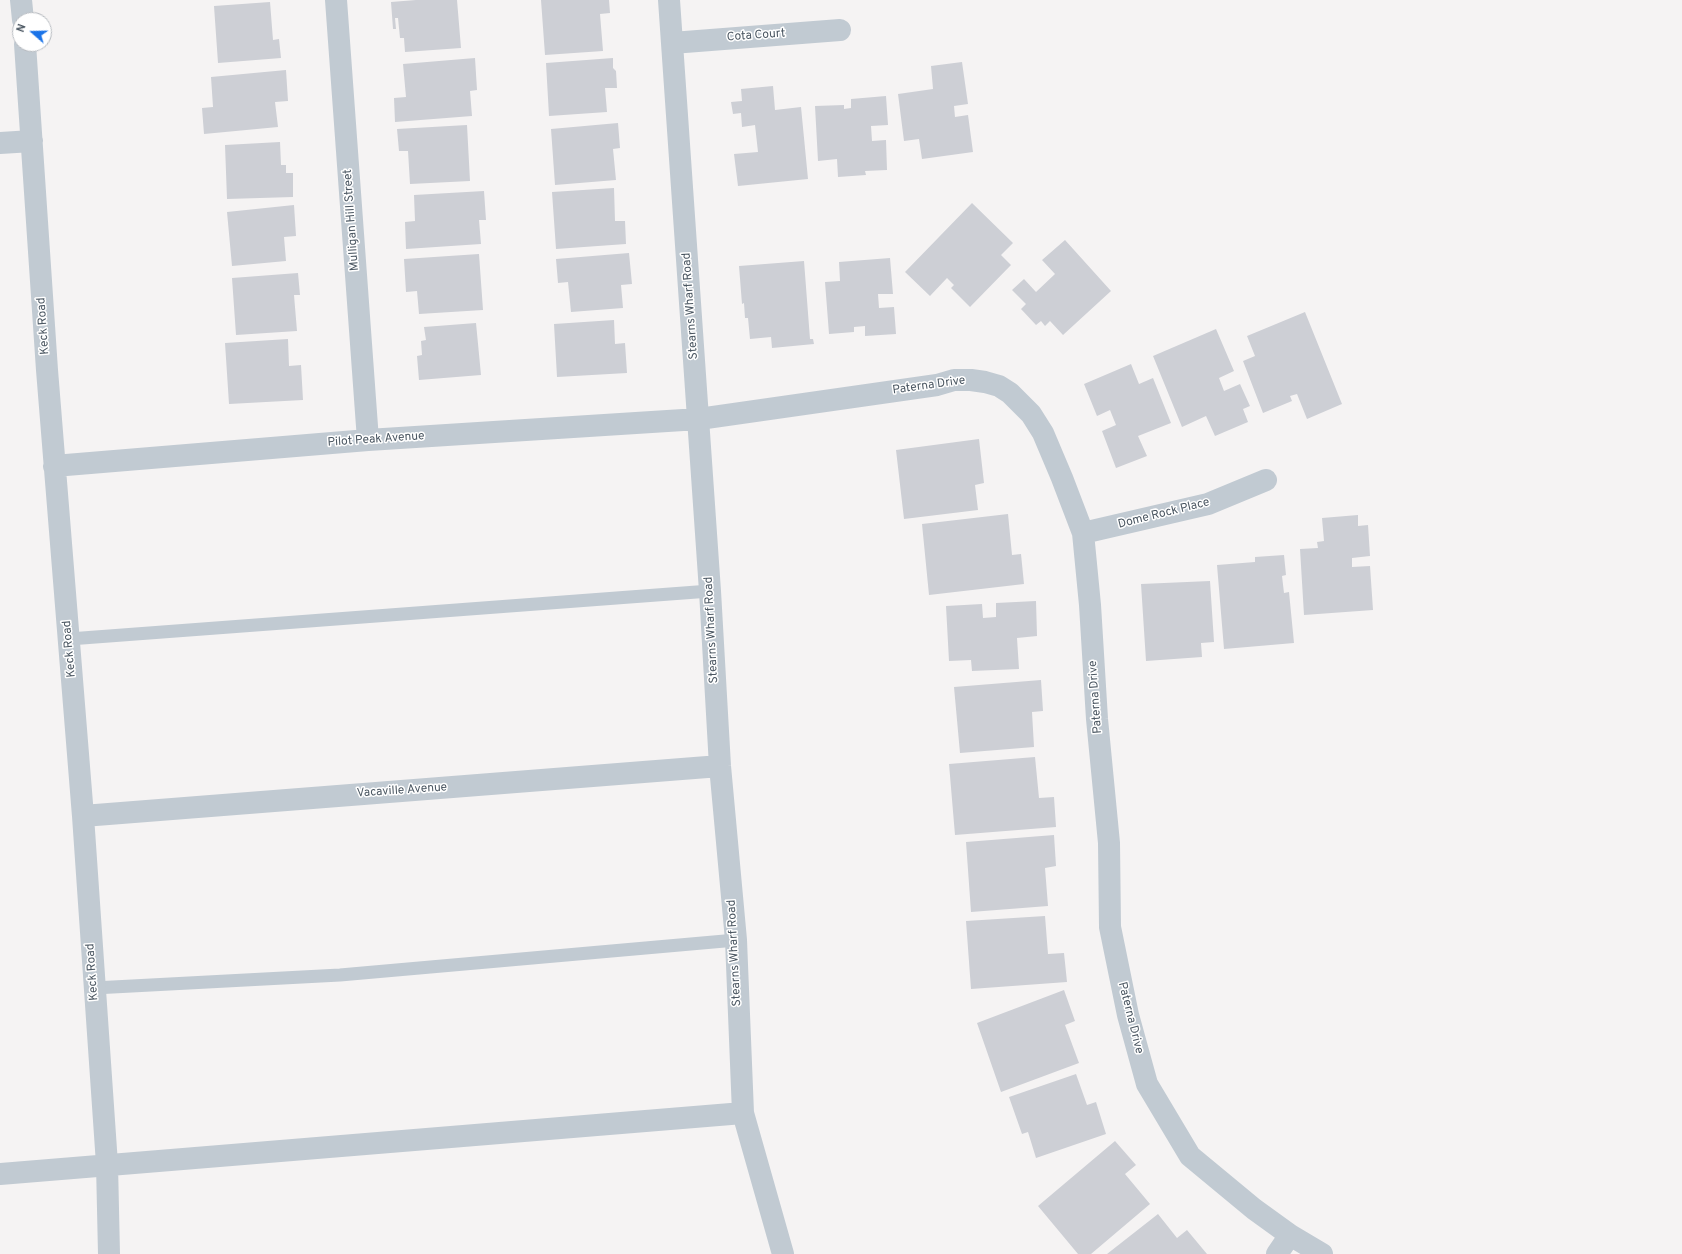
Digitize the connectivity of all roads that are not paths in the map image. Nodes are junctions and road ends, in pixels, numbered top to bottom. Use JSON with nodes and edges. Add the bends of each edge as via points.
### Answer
{"nodes":[{"id":1,"x":21,"y":0,"type":"edge"},
{"id":2,"x":336,"y":0,"type":"edge"},
{"id":3,"x":669,"y":0,"type":"edge"},
{"id":4,"x":22,"y":12,"type":"edge"},
{"id":5,"x":840,"y":30,"type":"dead end"},
{"id":6,"x":672,"y":43,"type":"junction"},
{"id":7,"x":25,"y":52,"type":"edge"},
{"id":8,"x":32,"y":141,"type":"junction"},
{"id":9,"x":0,"y":143,"type":"edge"},
{"id":10,"x":699,"y":419,"type":"junction"},
{"id":11,"x":368,"y":440,"type":"junction"},
{"id":12,"x":54,"y":466,"type":"junction"},
{"id":13,"x":1266,"y":480,"type":"dead end"},
{"id":14,"x":1082,"y":533,"type":"junction"},
{"id":15,"x":710,"y":591,"type":"junction"},
{"id":16,"x":69,"y":640,"type":"junction"},
{"id":17,"x":720,"y":766,"type":"junction"},
{"id":18,"x":83,"y":816,"type":"junction"},
{"id":19,"x":736,"y":940,"type":"junction"},
{"id":20,"x":94,"y":988,"type":"junction"},
{"id":21,"x":743,"y":1113,"type":"junction"},
{"id":22,"x":107,"y":1164,"type":"junction"},
{"id":23,"x":0,"y":1174,"type":"edge"},
{"id":24,"x":1290,"y":1235,"type":"junction"},
{"id":25,"x":109,"y":1254,"type":"edge"},
{"id":26,"x":783,"y":1254,"type":"edge"},
{"id":27,"x":1277,"y":1254,"type":"edge"},
{"id":28,"x":1322,"y":1254,"type":"edge"}],
"edges":[{"from":1,"to":4,"type":"street"},
{"from":2,"to":11,"type":"street","name":"Mulligan Hill Street"},
{"from":3,"to":6,"type":"street","name":"Stearns Wharf Road"},
{"from":5,"to":6,"type":"street","name":"Cota Court"},
{"from":6,"to":10,"type":"street","name":"Stearns Wharf Road"},
{"from":7,"to":8,"type":"street","name":"Keck Road"},
{"from":8,"to":9,"type":"street"},
{"from":8,"to":12,"type":"street","name":"Keck Road"},
{"from":10,"to":11,"type":"street","name":"Pilot Peak Avenue"},
{"from":10,"to":14,"type":"street","name":"Paterna Drive","via":[[937,385],[954,380],[992,384],[1010,393],[1031,414],[1043,433]]},
{"from":10,"to":15,"type":"street","name":"Stearns Wharf Road"},
{"from":11,"to":12,"type":"street","name":"Pilot Peak Avenue"},
{"from":12,"to":16,"type":"street","name":"Keck Road"},
{"from":13,"to":14,"type":"street","name":"Dome Rock Place","via":[[1208,504]]},
{"from":14,"to":24,"type":"street","name":"Paterna Drive","via":[[1109,843],[1110,927],[1128,1015],[1147,1084],[1190,1156]]},
{"from":15,"to":16,"type":"lane"},
{"from":15,"to":17,"type":"street","name":"Stearns Wharf Road"},
{"from":16,"to":18,"type":"street","name":"Keck Road"},
{"from":17,"to":18,"type":"street","name":"Vacaville Avenue"},
{"from":17,"to":19,"type":"street","name":"Stearns Wharf Road"},
{"from":18,"to":20,"type":"street","name":"Keck Road"},
{"from":19,"to":20,"type":"lane","via":[[340,975]]},
{"from":19,"to":21,"type":"street","name":"Stearns Wharf Road"},
{"from":20,"to":22,"type":"street","name":"Keck Road"},
{"from":21,"to":22,"type":"street"},
{"from":21,"to":26,"type":"street","name":"Stearns Wharf Road"},
{"from":22,"to":23,"type":"street"},
{"from":22,"to":25,"type":"street","name":"Keck Road"},
{"from":24,"to":27,"type":"street"},
{"from":24,"to":28,"type":"street","name":"Paterna Drive"}]}
